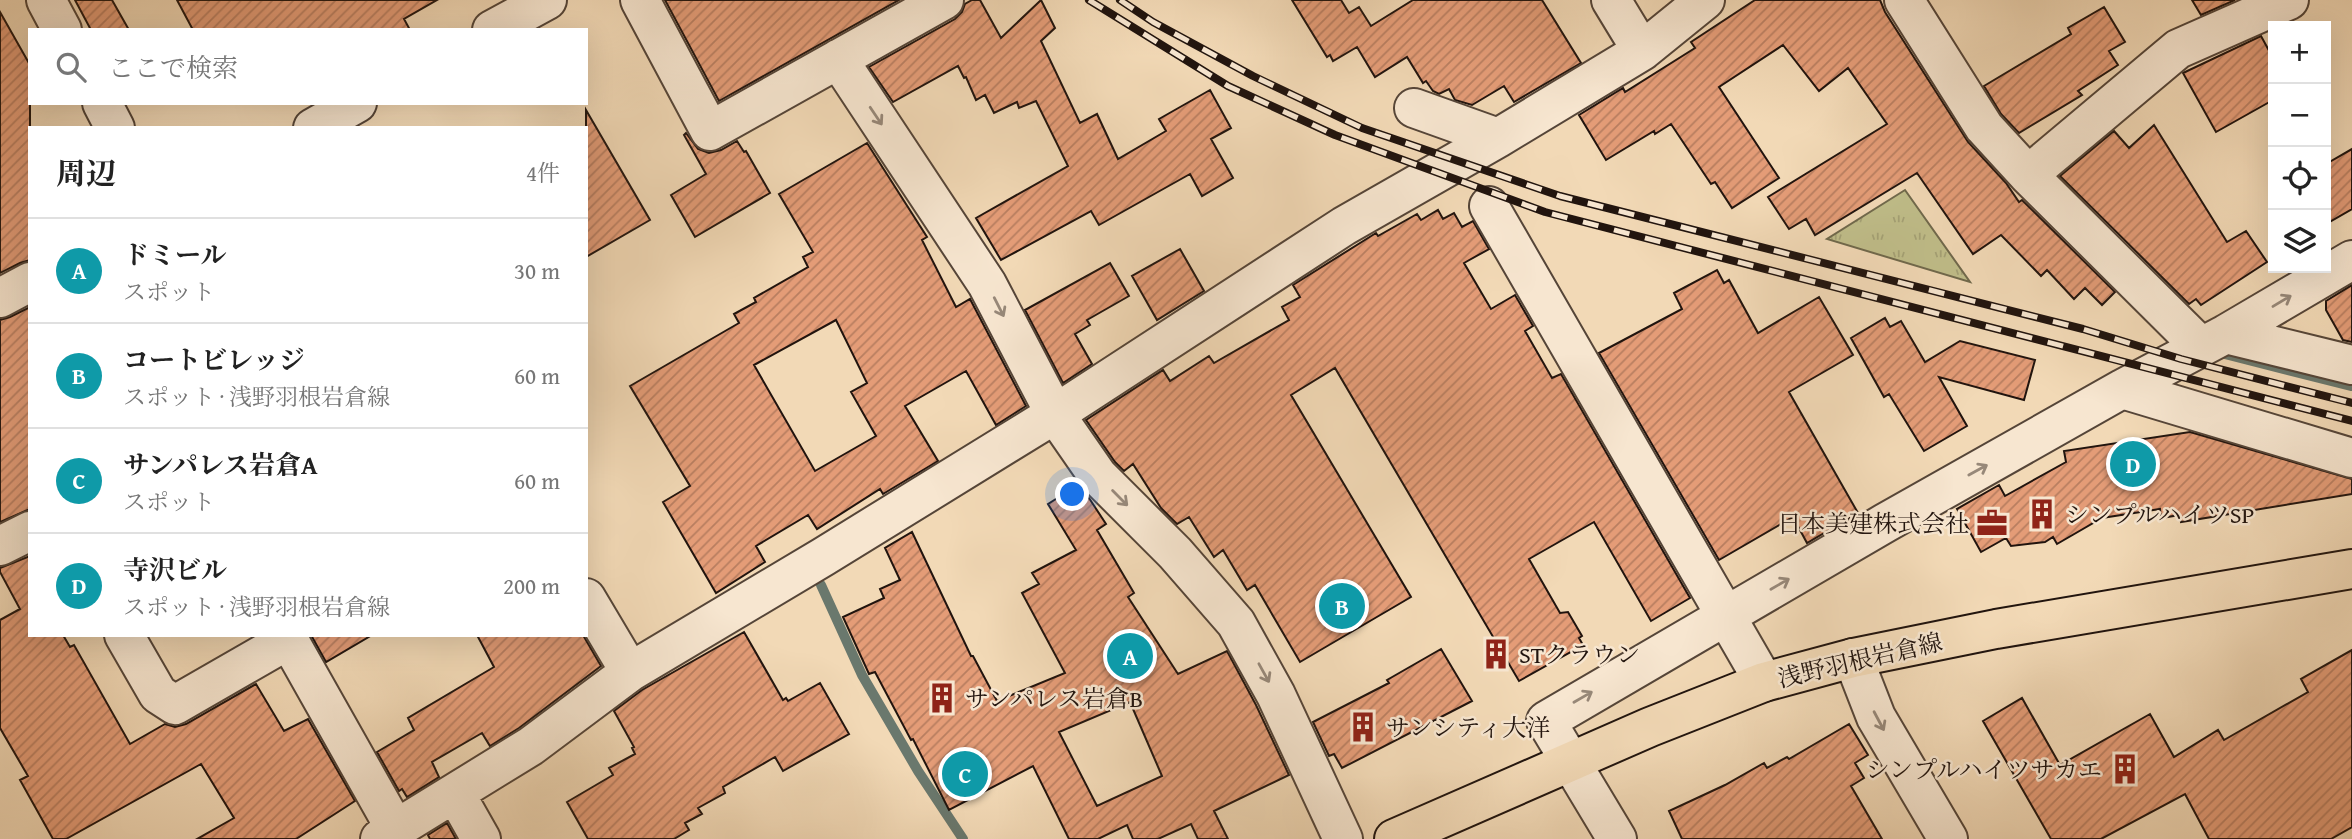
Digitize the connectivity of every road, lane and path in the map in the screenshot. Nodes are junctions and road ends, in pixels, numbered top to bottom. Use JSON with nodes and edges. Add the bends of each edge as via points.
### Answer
{"nodes":[{"id":1,"x":46,"y":0,"type":"edge"},
{"id":2,"x":546,"y":0,"type":"edge"},
{"id":3,"x":640,"y":0,"type":"edge"},
{"id":4,"x":944,"y":0,"type":"edge"},
{"id":5,"x":1611,"y":0,"type":"edge"},
{"id":6,"x":1705,"y":0,"type":"edge"},
{"id":7,"x":1904,"y":0,"type":"edge"},
{"id":8,"x":2289,"y":0,"type":"edge"},
{"id":9,"x":61,"y":28,"type":"edge"},
{"id":10,"x":496,"y":28,"type":"edge"},
{"id":11,"x":1642,"y":51,"type":"junction"},
{"id":12,"x":838,"y":59,"type":"junction"},
{"id":13,"x":103,"y":105,"type":"edge"},
{"id":14,"x":354,"y":105,"type":"edge"},
{"id":15,"x":1414,"y":108,"type":"dead end"},
{"id":16,"x":114,"y":126,"type":"edge"},
{"id":17,"x":317,"y":126,"type":"edge"},
{"id":18,"x":1498,"y":138,"type":"junction"},
{"id":19,"x":2028,"y":175,"type":"junction"},
{"id":20,"x":1489,"y":206,"type":"dead end"},
{"id":21,"x":2352,"y":260,"type":"edge"},
{"id":22,"x":28,"y":283,"type":"edge"},
{"id":23,"x":0,"y":298,"type":"edge"},
{"id":24,"x":2214,"y":341,"type":"junction"},
{"id":25,"x":2352,"y":365,"type":"edge"},
{"id":26,"x":2122,"y":389,"type":"junction"},
{"id":27,"x":1055,"y":414,"type":"junction"},
{"id":28,"x":2352,"y":458,"type":"edge"},
{"id":29,"x":28,"y":532,"type":"edge"},
{"id":30,"x":0,"y":546,"type":"edge"},
{"id":31,"x":2352,"y":569,"type":"edge"},
{"id":32,"x":588,"y":601,"type":"edge"},
{"id":33,"x":1726,"y":615,"type":"junction"},
{"id":34,"x":125,"y":637,"type":"edge"},
{"id":35,"x":287,"y":637,"type":"edge"},
{"id":36,"x":1853,"y":658,"type":"junction"},
{"id":37,"x":630,"y":671,"type":"junction"},
{"id":38,"x":1764,"y":682,"type":"junction"},
{"id":39,"x":1570,"y":762,"type":"junction"},
{"id":40,"x":455,"y":793,"type":"junction"},
{"id":41,"x":388,"y":834,"type":"edge"},
{"id":42,"x":481,"y":839,"type":"edge"},
{"id":43,"x":1343,"y":839,"type":"edge"},
{"id":44,"x":1394,"y":839,"type":"edge"},
{"id":45,"x":1617,"y":839,"type":"edge"},
{"id":46,"x":1948,"y":839,"type":"edge"}],
"edges":[{"from":1,"to":9,"type":"street"},
{"from":2,"to":10,"type":"street"},
{"from":3,"to":12,"type":"street","via":[[710,131]]},
{"from":4,"to":12,"type":"street"},
{"from":5,"to":11,"type":"street"},
{"from":6,"to":11,"type":"street"},
{"from":7,"to":19,"type":"street","via":[[1984,127]]},
{"from":8,"to":19,"type":"street","via":[[2178,49]]},
{"from":11,"to":18,"type":"street"},
{"from":12,"to":27,"type":"street","one_way":true,"via":[[987,284]]},
{"from":13,"to":16,"type":"street"},
{"from":14,"to":17,"type":"street"},
{"from":15,"to":18,"type":"street"},
{"from":18,"to":27,"type":"street","via":[[1344,226]]},
{"from":19,"to":24,"type":"street"},
{"from":20,"to":33,"type":"street"},
{"from":24,"to":21,"type":"street","one_way":true},
{"from":22,"to":23,"type":"street"},
{"from":24,"to":25,"type":"street"},
{"from":24,"to":26,"type":"street"},
{"from":26,"to":28,"type":"street"},
{"from":33,"to":26,"type":"street","one_way":true},
{"from":27,"to":37,"type":"street"},
{"from":27,"to":43,"type":"street","one_way":true,"via":[[1098,476],[1175,552],[1236,623],[1276,695]]},
{"from":29,"to":30,"type":"street"},
{"from":31,"to":36,"type":"main road","name":"浅野羽根岩倉線"},
{"from":32,"to":37,"type":"street"},
{"from":33,"to":38,"type":"street"},
{"from":39,"to":33,"type":"street","one_way":true,"via":[[1546,721]]},
{"from":34,"to":35,"type":"street","via":[[158,694],[175,705]]},
{"from":35,"to":41,"type":"street"},
{"from":36,"to":38,"type":"main road","name":"浅野羽根岩倉線"},
{"from":36,"to":46,"type":"street","one_way":true,"via":[[1876,717]]},
{"from":37,"to":40,"type":"street","via":[[531,746]]},
{"from":38,"to":39,"type":"main road","name":"浅野羽根岩倉線"},
{"from":39,"to":44,"type":"main road","name":"浅野羽根岩倉線"},
{"from":39,"to":45,"type":"street"},
{"from":40,"to":41,"type":"street"},
{"from":40,"to":42,"type":"street"}]}
